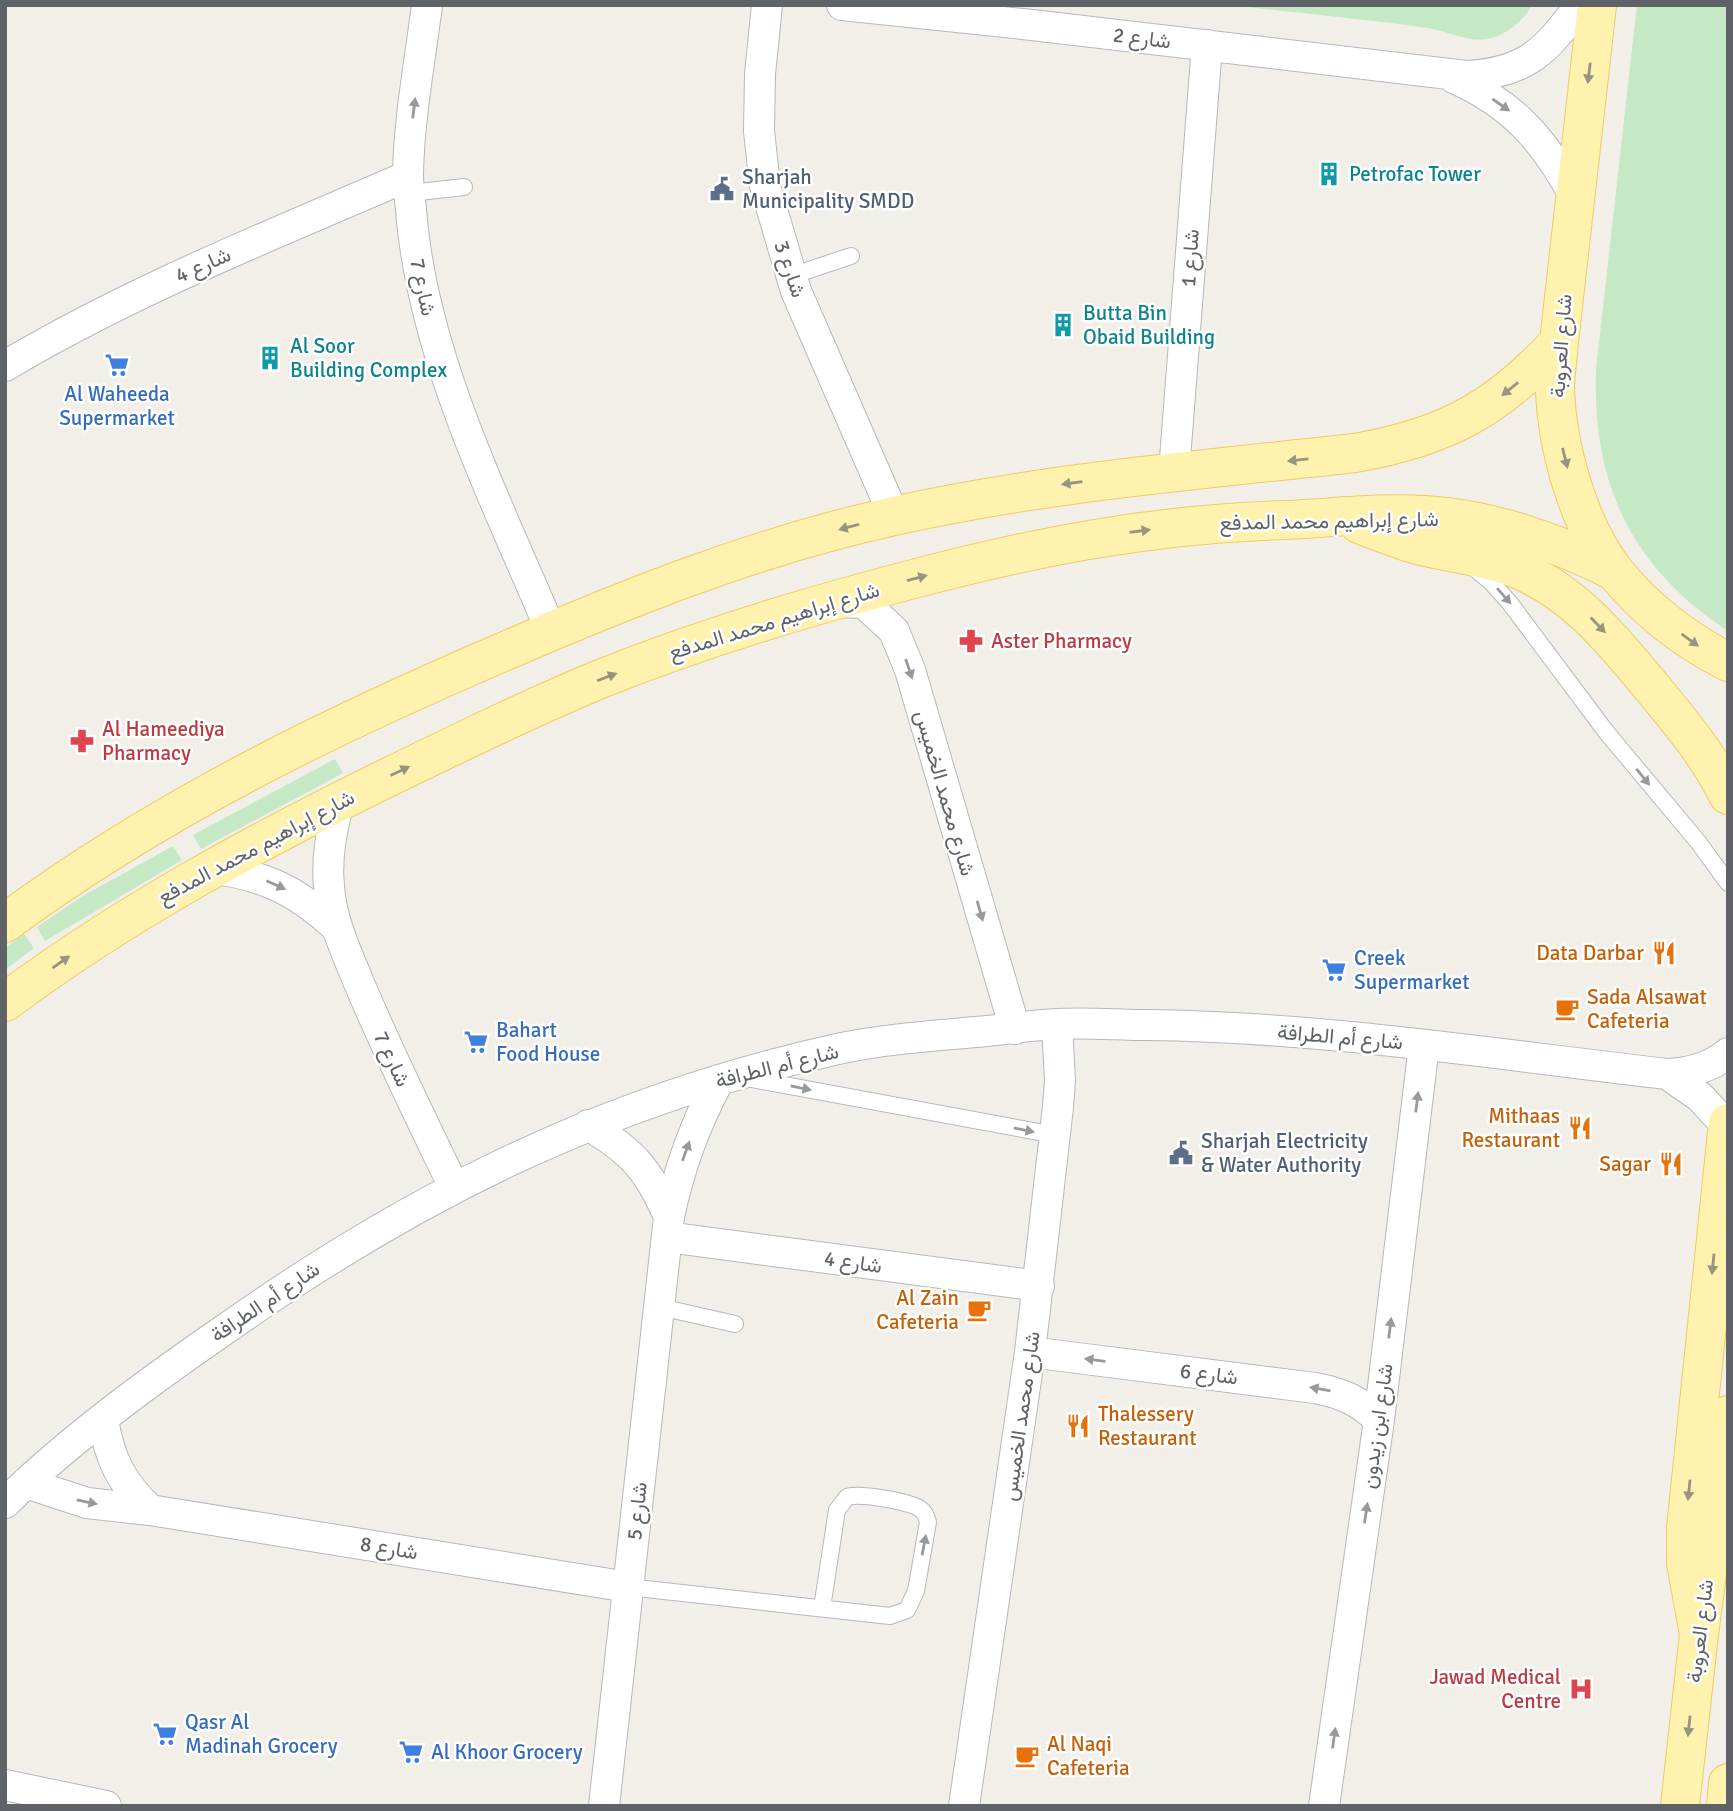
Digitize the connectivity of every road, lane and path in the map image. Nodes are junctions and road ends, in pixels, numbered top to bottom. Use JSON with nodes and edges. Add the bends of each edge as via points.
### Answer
{"nodes":[{"id":1,"x":427,"y":5,"type":"edge"},
{"id":2,"x":767,"y":5,"type":"edge"},
{"id":3,"x":842,"y":5,"type":"edge"},
{"id":4,"x":1580,"y":5,"type":"edge"},
{"id":5,"x":1597,"y":5,"type":"edge"},
{"id":6,"x":1207,"y":45,"type":"junction"},
{"id":7,"x":1441,"y":72,"type":"junction"},
{"id":8,"x":409,"y":184,"type":"junction"},
{"id":9,"x":464,"y":187,"type":"dead end"},
{"id":10,"x":1575,"y":197,"type":"junction"},
{"id":11,"x":851,"y":256,"type":"dead end"},
{"id":12,"x":791,"y":276,"type":"junction"},
{"id":13,"x":1559,"y":342,"type":"junction"},
{"id":14,"x":8,"y":355,"type":"edge"},
{"id":15,"x":1222,"y":468,"type":"junction"},
{"id":16,"x":1174,"y":472,"type":"junction"},
{"id":17,"x":894,"y":516,"type":"junction"},
{"id":18,"x":1344,"y":518,"type":"junction"},
{"id":19,"x":1080,"y":540,"type":"junction"},
{"id":20,"x":1453,"y":552,"type":"junction"},
{"id":21,"x":1614,"y":571,"type":"junction"},
{"id":22,"x":829,"y":601,"type":"junction"},
{"id":23,"x":551,"y":631,"type":"junction"},
{"id":24,"x":1728,"y":662,"type":"edge"},
{"id":25,"x":1728,"y":795,"type":"edge"},
{"id":26,"x":339,"y":801,"type":"junction"},
{"id":27,"x":211,"y":868,"type":"junction"},
{"id":28,"x":1728,"y":883,"type":"edge"},
{"id":29,"x":5,"y":923,"type":"edge"},
{"id":30,"x":337,"y":928,"type":"junction"},
{"id":31,"x":5,"y":1002,"type":"edge"},
{"id":32,"x":1057,"y":1024,"type":"junction"},
{"id":33,"x":1015,"y":1029,"type":"junction"},
{"id":34,"x":1423,"y":1045,"type":"junction"},
{"id":35,"x":1728,"y":1053,"type":"edge"},
{"id":36,"x":1667,"y":1074,"type":"junction"},
{"id":37,"x":726,"y":1078,"type":"junction"},
{"id":38,"x":1728,"y":1124,"type":"edge"},
{"id":39,"x":588,"y":1125,"type":"junction"},
{"id":40,"x":1055,"y":1135,"type":"junction"},
{"id":41,"x":454,"y":1187,"type":"junction"},
{"id":42,"x":668,"y":1227,"type":"junction"},
{"id":43,"x":1039,"y":1286,"type":"junction"},
{"id":44,"x":660,"y":1307,"type":"junction"},
{"id":45,"x":735,"y":1324,"type":"dead end"},
{"id":46,"x":1030,"y":1352,"type":"junction"},
{"id":47,"x":1728,"y":1415,"type":"edge"},
{"id":48,"x":103,"y":1420,"type":"junction"},
{"id":49,"x":1379,"y":1420,"type":"junction"},
{"id":50,"x":15,"y":1493,"type":"edge"},
{"id":51,"x":150,"y":1510,"type":"junction"},
{"id":52,"x":628,"y":1587,"type":"junction"},
{"id":53,"x":822,"y":1608,"type":"junction"},
{"id":54,"x":1699,"y":1634,"type":"junction"},
{"id":55,"x":1728,"y":1783,"type":"edge"},
{"id":56,"x":5,"y":1785,"type":"edge"},
{"id":57,"x":106,"y":1806,"type":"edge"},
{"id":58,"x":604,"y":1806,"type":"edge"},
{"id":59,"x":964,"y":1806,"type":"edge"},
{"id":60,"x":1324,"y":1806,"type":"edge"},
{"id":61,"x":1680,"y":1806,"type":"edge"},
{"id":62,"x":1726,"y":1806,"type":"edge"}],
"edges":[{"from":8,"to":1,"type":"street","name":"شارع 7","one_way":true,"via":[[409,147]]},
{"from":2,"to":12,"type":"street","name":"شارع 3","via":[[759,131],[765,186]]},
{"from":3,"to":6,"type":"street","name":"شارع 2"},
{"from":4,"to":7,"type":"street","name":"شارع 2","via":[[1536,56],[1514,67],[1490,75]]},
{"from":5,"to":10,"type":"main road","name":"شارع العروبة","one_way":true},
{"from":6,"to":7,"type":"street","name":"شارع 2"},
{"from":6,"to":16,"type":"street","name":"شارع 1"},
{"from":7,"to":10,"type":"street","name":"شارع 2","one_way":true,"via":[[1475,88],[1517,117],[1557,164]]},
{"from":8,"to":9,"type":"lane"},
{"from":8,"to":14,"type":"street","name":"شارع 4","via":[[192,269]]},
{"from":8,"to":23,"type":"street","name":"شارع 7","via":[[429,319],[450,387]]},
{"from":10,"to":13,"type":"main road","name":"شارع العروبة"},
{"from":11,"to":12,"type":"lane"},
{"from":12,"to":17,"type":"street","name":"شارع 3"},
{"from":13,"to":15,"type":"main road","one_way":true,"via":[[1492,403],[1422,439],[1355,453]]},
{"from":13,"to":21,"type":"main road","name":"شارع العروبة","one_way":true,"via":[[1555,389],[1560,438],[1576,495]]},
{"from":15,"to":16,"type":"main road"},
{"from":15,"to":19,"type":"main road","via":[[1202,494],[1122,509],[1094,524]]},
{"from":16,"to":17,"type":"main road","one_way":true,"via":[[1002,494]]},
{"from":17,"to":23,"type":"main road","one_way":true,"via":[[677,580]]},
{"from":19,"to":18,"type":"main road","name":"شارع إبراهيم محمد المدفع","one_way":true,"via":[[1186,525]]},
{"from":18,"to":20,"type":"main road","via":[[1415,544]]},
{"from":18,"to":21,"type":"main road","name":"شارع إبراهيم محمد المدفع","via":[[1464,519],[1542,538]]},
{"from":22,"to":19,"type":"main road","name":"شارع إبراهيم محمد المدفع","one_way":true},
{"from":20,"to":25,"type":"main road","one_way":true,"via":[[1514,568],[1585,612],[1690,734]]},
{"from":20,"to":28,"type":"lane","one_way":true,"via":[[1509,602]]},
{"from":21,"to":24,"type":"main road","name":"شارع العروبة","one_way":true,"via":[[1652,611],[1695,645]]},
{"from":26,"to":22,"type":"main road","name":"شارع إبراهيم محمد المدفع","one_way":true,"via":[[600,679]]},
{"from":22,"to":33,"type":"street","name":"شارع محمد الخميس","one_way":true,"via":[[864,603],[894,631]]},
{"from":23,"to":29,"type":"main road","via":[[305,741],[207,793]]},
{"from":26,"to":27,"type":"main road","name":"شارع إبراهيم محمد المدفع"},
{"from":26,"to":30,"type":"street","name":"شارع 7","via":[[328,865]]},
{"from":27,"to":30,"type":"street","name":"شارع 7","one_way":true,"via":[[280,886],[301,897]]},
{"from":31,"to":27,"type":"main road","name":"شارع إبراهيم محمد المدفع","one_way":true,"via":[[89,943]]},
{"from":30,"to":41,"type":"street","name":"شارع 7","via":[[383,1041]]},
{"from":32,"to":33,"type":"street","name":"شارع أم الطرافة"},
{"from":32,"to":34,"type":"street","name":"شارع أم الطرافة","via":[[1221,1027]]},
{"from":32,"to":40,"type":"street","name":"شارع محمد الخميس","via":[[1060,1080]]},
{"from":33,"to":37,"type":"street","name":"شارع أم الطرافة","via":[[846,1048]]},
{"from":34,"to":36,"type":"street","name":"شارع أم الطرافة"},
{"from":49,"to":34,"type":"street","name":"شارع ابن زيدون","one_way":true},
{"from":35,"to":36,"type":"street","name":"شارع أم الطرافة","via":[[1704,1067]]},
{"from":36,"to":38,"type":"street","name":"شارع أم الطرافة"},
{"from":37,"to":39,"type":"street","name":"شارع أم الطرافة"},
{"from":37,"to":40,"type":"lane","one_way":true},
{"from":42,"to":37,"type":"street","name":"شارع 5","one_way":true,"via":[[683,1160],[705,1106]]},
{"from":38,"to":54,"type":"main road","one_way":true,"via":[[1686,1528],[1686,1563]]},
{"from":39,"to":41,"type":"street","name":"شارع أم الطرافة"},
{"from":39,"to":42,"type":"street","name":"شارع 5","via":[[639,1162],[657,1188]]},
{"from":40,"to":43,"type":"street","name":"شارع محمد الخميس"},
{"from":41,"to":48,"type":"street","name":"شارع أم الطرافة","via":[[357,1240],[270,1297]]},
{"from":42,"to":43,"type":"street","name":"شارع 4"},
{"from":42,"to":44,"type":"street","name":"شارع 5"},
{"from":43,"to":46,"type":"street","name":"شارع محمد الخميس"},
{"from":44,"to":45,"type":"lane"},
{"from":44,"to":52,"type":"street","name":"شارع 5"},
{"from":49,"to":46,"type":"street","name":"شارع 6","one_way":true,"via":[[1350,1397],[1324,1389]]},
{"from":46,"to":59,"type":"street","name":"شارع محمد الخميس"},
{"from":47,"to":54,"type":"main road","name":"شارع العروبة"},
{"from":48,"to":50,"type":"street","name":"شارع أم الطرافة"},
{"from":48,"to":51,"type":"street","via":[[117,1470]]},
{"from":60,"to":49,"type":"street","name":"شارع ابن زيدون","one_way":true},
{"from":50,"to":51,"type":"street","name":"شارع 8","one_way":true},
{"from":51,"to":52,"type":"street","name":"شارع 8"},
{"from":52,"to":53,"type":"lane"},
{"from":52,"to":58,"type":"street","name":"شارع 5"},
{"from":53,"to":53,"type":"lane","one_way":true,"via":[[890,1616],[907,1610],[916,1591],[926,1514],[914,1506],[847,1497],[837,1510]]},
{"from":54,"to":61,"type":"main road","name":"شارع العروبة","one_way":true},
{"from":55,"to":62,"type":"main road"},
{"from":56,"to":57,"type":"street"}]}
